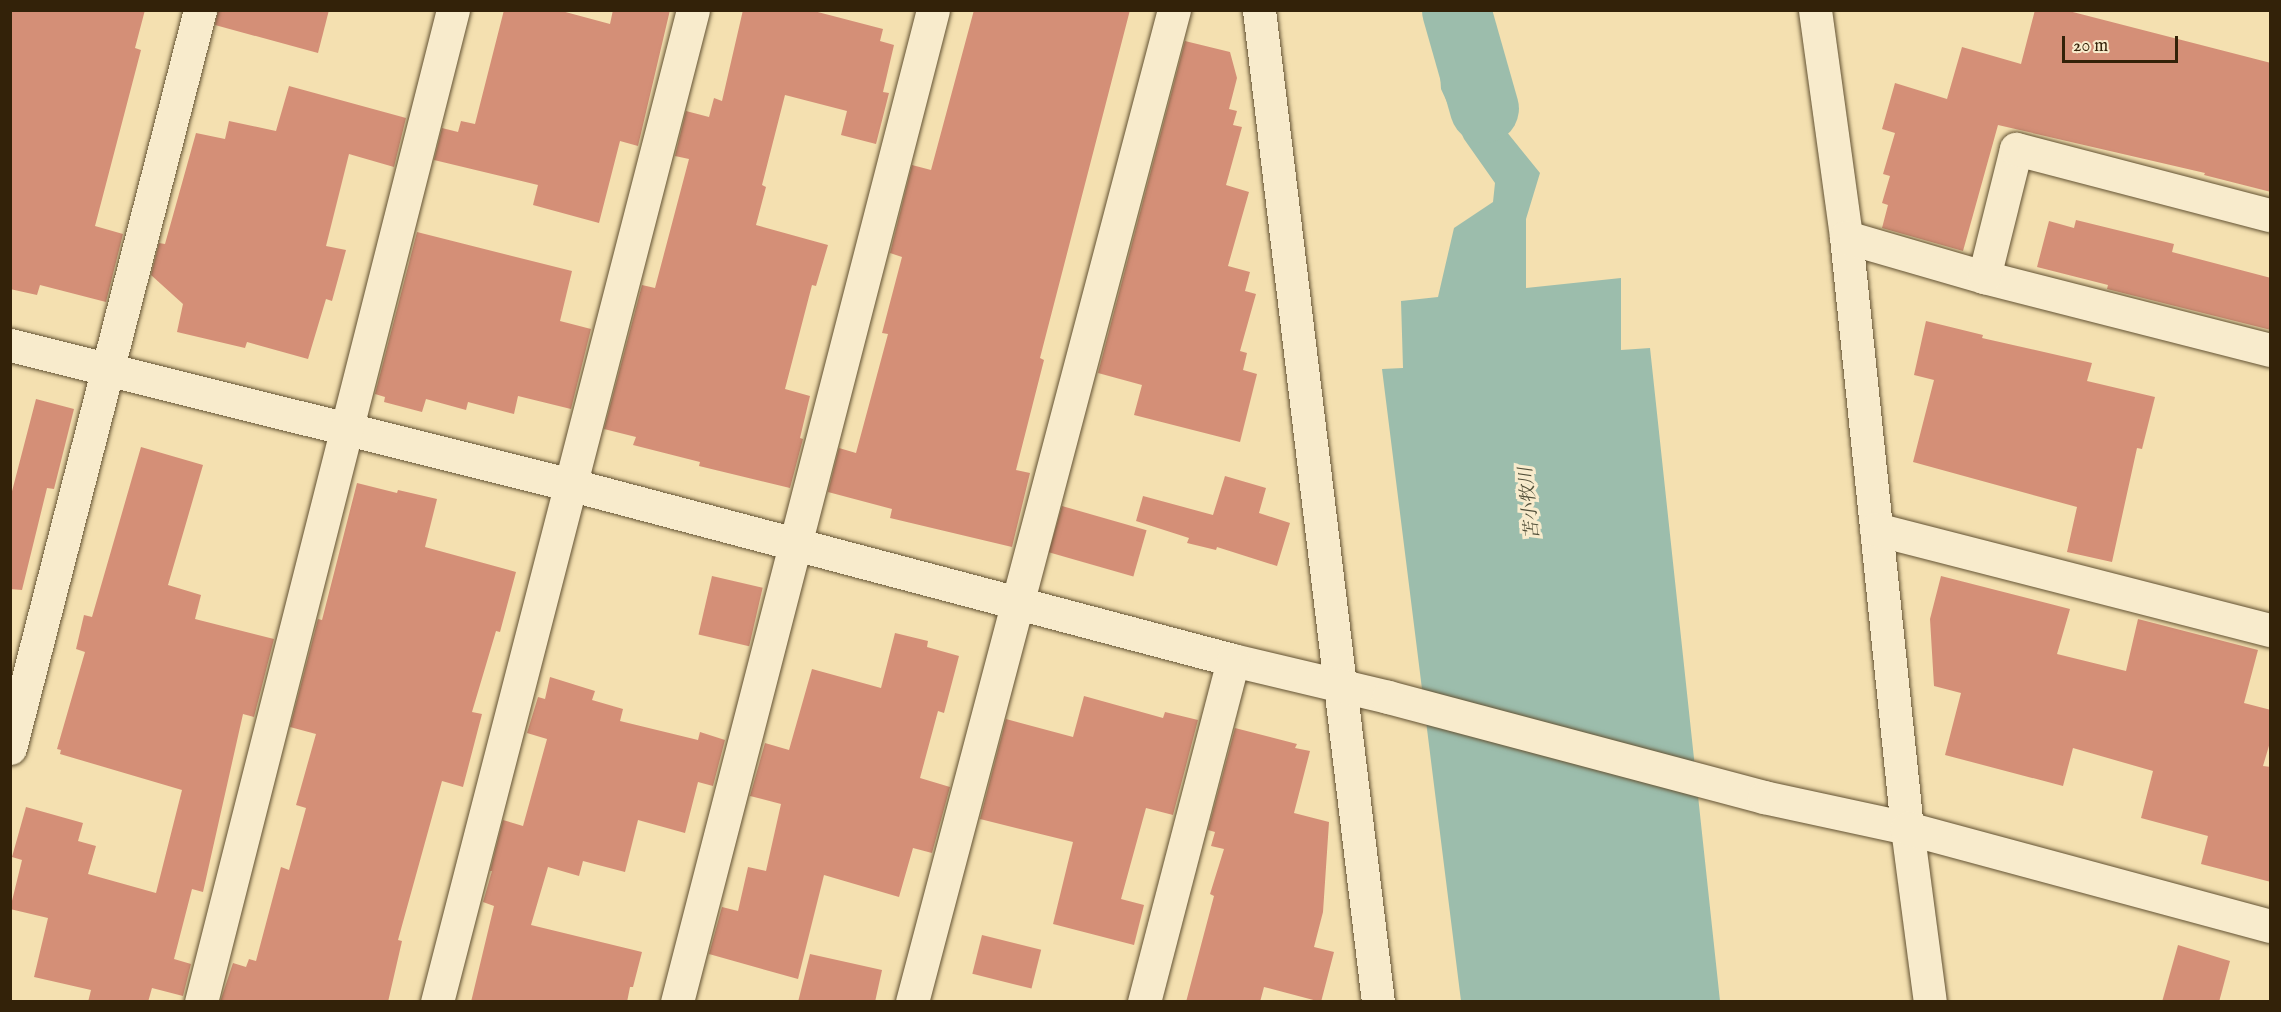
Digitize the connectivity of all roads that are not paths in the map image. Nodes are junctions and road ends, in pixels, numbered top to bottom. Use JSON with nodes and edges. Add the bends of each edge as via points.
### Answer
{"nodes":[{"id":1,"x":200,"y":10,"type":"edge"},
{"id":2,"x":453,"y":10,"type":"edge"},
{"id":3,"x":693,"y":10,"type":"edge"},
{"id":4,"x":933,"y":10,"type":"edge"},
{"id":5,"x":1174,"y":10,"type":"edge"},
{"id":6,"x":1259,"y":10,"type":"edge"},
{"id":7,"x":1815,"y":10,"type":"edge"},
{"id":8,"x":2271,"y":215,"type":"edge"},
{"id":9,"x":1846,"y":237,"type":"junction"},
{"id":10,"x":1984,"y":277,"type":"junction"},
{"id":11,"x":10,"y":345,"type":"edge"},
{"id":12,"x":2271,"y":350,"type":"edge"},
{"id":13,"x":107,"y":370,"type":"junction"},
{"id":14,"x":347,"y":430,"type":"junction"},
{"id":15,"x":572,"y":485,"type":"junction"},
{"id":16,"x":1876,"y":529,"type":"junction"},
{"id":17,"x":794,"y":546,"type":"junction"},
{"id":18,"x":1016,"y":601,"type":"junction"},
{"id":19,"x":2271,"y":630,"type":"edge"},
{"id":20,"x":1233,"y":660,"type":"junction"},
{"id":21,"x":1338,"y":684,"type":"junction"},
{"id":22,"x":10,"y":748,"type":"edge"},
{"id":23,"x":1907,"y":828,"type":"junction"},
{"id":24,"x":2271,"y":926,"type":"edge"},
{"id":25,"x":201,"y":1002,"type":"edge"},
{"id":26,"x":437,"y":1002,"type":"edge"},
{"id":27,"x":677,"y":1002,"type":"edge"},
{"id":28,"x":912,"y":1002,"type":"edge"},
{"id":29,"x":1144,"y":1002,"type":"edge"},
{"id":30,"x":1378,"y":1002,"type":"edge"},
{"id":31,"x":1930,"y":1002,"type":"edge"}],
"edges":[{"from":1,"to":13,"type":"street"},
{"from":2,"to":14,"type":"street"},
{"from":3,"to":15,"type":"street"},
{"from":4,"to":17,"type":"street"},
{"from":5,"to":18,"type":"street"},
{"from":6,"to":21,"type":"street"},
{"from":7,"to":9,"type":"street"},
{"from":8,"to":10,"type":"street","via":[[2016,149]]},
{"from":9,"to":10,"type":"street"},
{"from":9,"to":16,"type":"street"},
{"from":10,"to":12,"type":"street"},
{"from":11,"to":13,"type":"street"},
{"from":13,"to":14,"type":"street"},
{"from":13,"to":22,"type":"street"},
{"from":14,"to":15,"type":"street"},
{"from":14,"to":25,"type":"street"},
{"from":15,"to":17,"type":"street"},
{"from":15,"to":26,"type":"street"},
{"from":16,"to":19,"type":"street"},
{"from":16,"to":23,"type":"street"},
{"from":17,"to":18,"type":"street"},
{"from":17,"to":27,"type":"street"},
{"from":18,"to":20,"type":"street"},
{"from":18,"to":28,"type":"street"},
{"from":20,"to":21,"type":"street"},
{"from":20,"to":29,"type":"street"},
{"from":21,"to":23,"type":"street","via":[[1764,797]]},
{"from":21,"to":30,"type":"street"},
{"from":23,"to":24,"type":"street"},
{"from":23,"to":31,"type":"street"}]}
